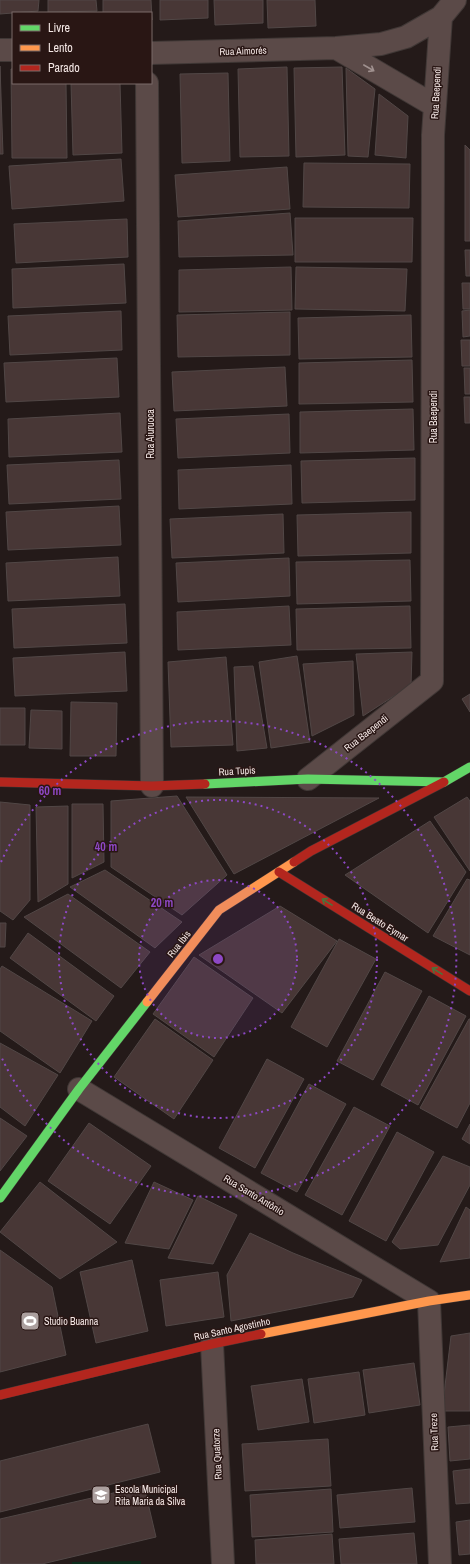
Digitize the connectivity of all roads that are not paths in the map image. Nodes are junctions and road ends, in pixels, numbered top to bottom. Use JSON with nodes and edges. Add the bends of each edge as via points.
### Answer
{"nodes":[{"id":1,"x":454,"y":0,"type":"edge"},
{"id":2,"x":440,"y":17,"type":"junction"},
{"id":3,"x":336,"y":48,"type":"junction"},
{"id":4,"x":0,"y":50,"type":"edge"},
{"id":5,"x":12,"y":50,"type":"edge"},
{"id":6,"x":152,"y":53,"type":"edge"},
{"id":7,"x":147,"y":84,"type":"edge"},
{"id":8,"x":435,"y":106,"type":"junction"},
{"id":9,"x":470,"y":767,"type":"edge"},
{"id":10,"x":308,"y":779,"type":"junction"},
{"id":11,"x":0,"y":782,"type":"edge"},
{"id":12,"x":444,"y":782,"type":"junction"},
{"id":13,"x":152,"y":786,"type":"junction"},
{"id":14,"x":279,"y":872,"type":"junction"},
{"id":15,"x":470,"y":991,"type":"edge"},
{"id":16,"x":79,"y":1089,"type":"junction"},
{"id":17,"x":0,"y":1198,"type":"edge"},
{"id":18,"x":470,"y":1295,"type":"edge"},
{"id":19,"x":429,"y":1301,"type":"junction"},
{"id":20,"x":212,"y":1344,"type":"junction"},
{"id":21,"x":0,"y":1395,"type":"edge"},
{"id":22,"x":223,"y":1564,"type":"edge"},
{"id":23,"x":440,"y":1564,"type":"edge"}],
"edges":[{"from":1,"to":2,"type":"street"},
{"from":2,"to":3,"type":"street","name":"Rua Aimorés","via":[[406,37],[381,44]]},
{"from":2,"to":8,"type":"street","name":"Rua Baependi"},
{"from":3,"to":6,"type":"street","name":"Rua Aimorés"},
{"from":3,"to":8,"type":"street","one_way":true},
{"from":4,"to":5,"type":"street"},
{"from":7,"to":13,"type":"street","name":"Rua Aiuruoca"},
{"from":8,"to":10,"type":"street","name":"Rua Baependi","via":[[432,681]]},
{"from":9,"to":12,"type":"street"},
{"from":10,"to":12,"type":"street","name":"Rua Tupis"},
{"from":10,"to":13,"type":"street","name":"Rua Tupis"},
{"from":11,"to":13,"type":"street","name":"Rua Tupis"},
{"from":12,"to":14,"type":"street","name":"Rua Ibis","via":[[311,851]]},
{"from":15,"to":14,"type":"street","name":"Rua Beato Eymar","one_way":true},
{"from":14,"to":16,"type":"street","name":"Rua Ibis","via":[[219,910]]},
{"from":16,"to":17,"type":"street","name":"Rua Ibis"},
{"from":16,"to":19,"type":"street","name":"Rua Santo Antônio"},
{"from":18,"to":19,"type":"street","name":"Rua Santo Agostinho"},
{"from":19,"to":20,"type":"street","name":"Rua Santo Agostinho"},
{"from":19,"to":23,"type":"street","name":"Rua Treze"},
{"from":20,"to":21,"type":"street","name":"Rua Santo Agostinho"},
{"from":20,"to":22,"type":"street","name":"Rua Quatorze"}]}
